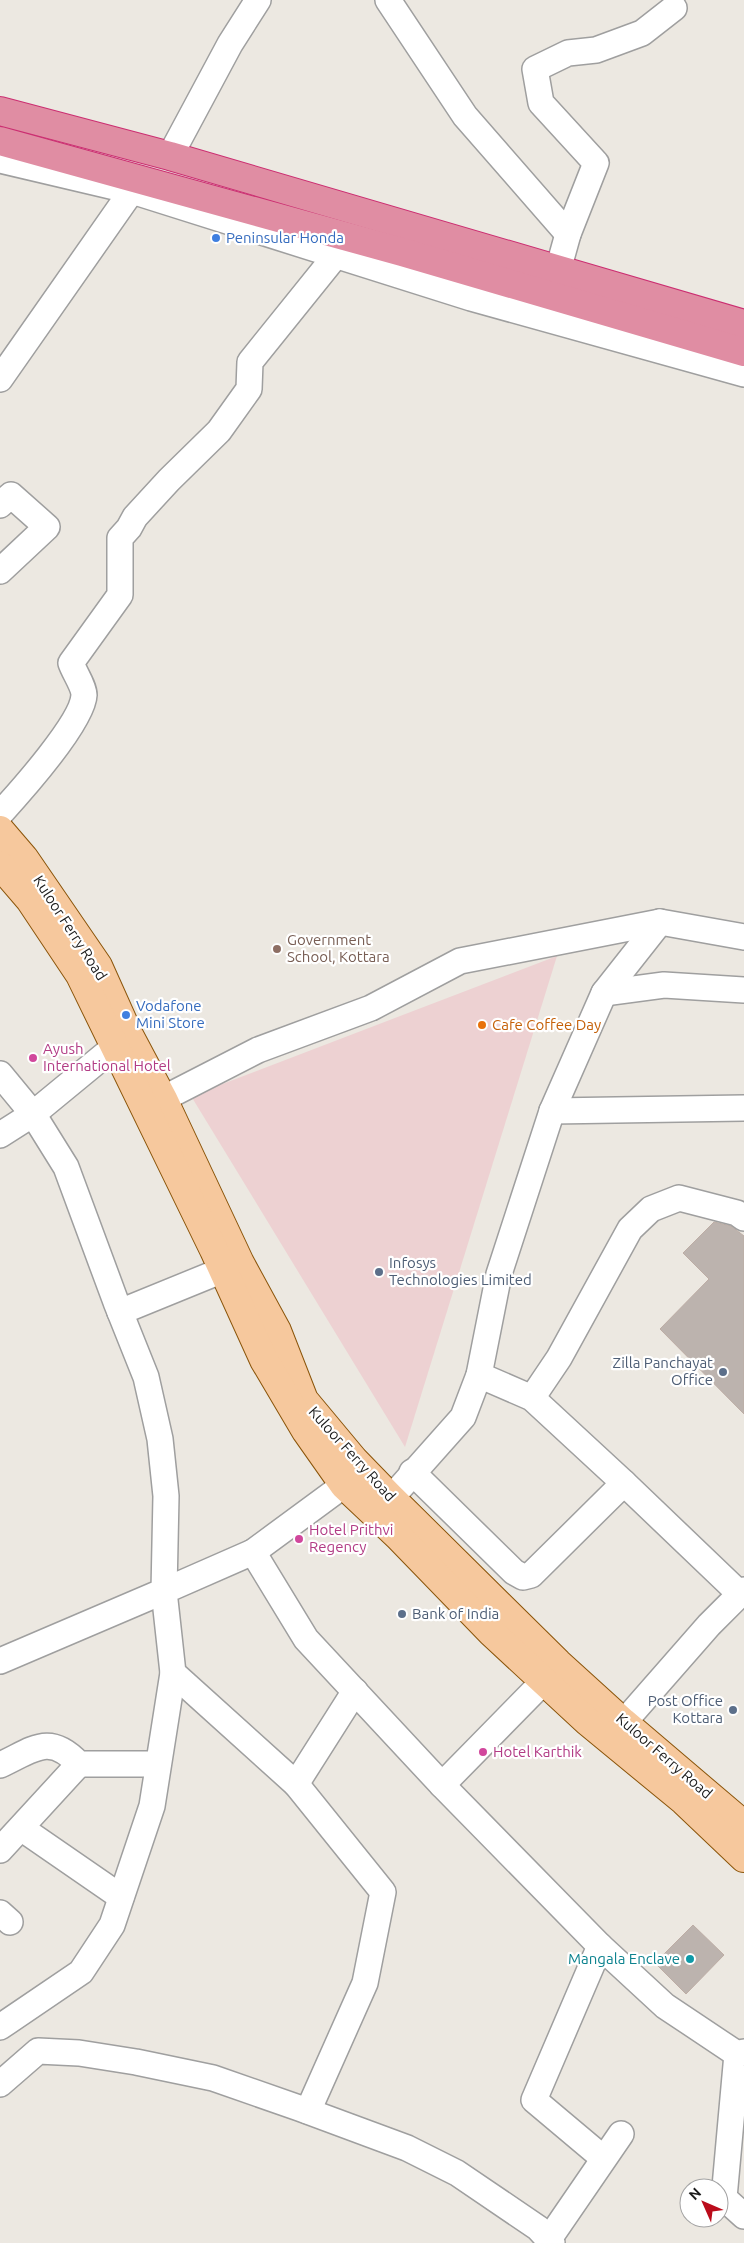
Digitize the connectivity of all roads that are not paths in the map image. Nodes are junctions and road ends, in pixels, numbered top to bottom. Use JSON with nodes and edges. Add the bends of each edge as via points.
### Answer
{"nodes":[{"id":1,"x":258,"y":0,"type":"edge"},
{"id":2,"x":388,"y":0,"type":"edge"},
{"id":3,"x":674,"y":8,"type":"dead end"},
{"id":4,"x":0,"y":111,"type":"edge"},
{"id":5,"x":0,"y":141,"type":"edge"},
{"id":6,"x":170,"y":156,"type":"junction"},
{"id":7,"x":0,"y":160,"type":"edge"},
{"id":8,"x":136,"y":185,"type":"junction"},
{"id":9,"x":568,"y":234,"type":"junction"},
{"id":10,"x":343,"y":247,"type":"junction"},
{"id":11,"x":558,"y":270,"type":"junction"},
{"id":12,"x":744,"y":324,"type":"edge"},
{"id":13,"x":744,"y":352,"type":"edge"},
{"id":14,"x":744,"y":374,"type":"edge"},
{"id":15,"x":0,"y":379,"type":"edge"},
{"id":16,"x":0,"y":505,"type":"edge"},
{"id":17,"x":0,"y":571,"type":"edge"},
{"id":18,"x":0,"y":814,"type":"edge"},
{"id":19,"x":0,"y":830,"type":"edge"},
{"id":20,"x":0,"y":865,"type":"edge"},
{"id":21,"x":660,"y":922,"type":"junction"},
{"id":22,"x":743,"y":935,"type":"edge"},
{"id":23,"x":744,"y":990,"type":"edge"},
{"id":24,"x":604,"y":993,"type":"junction"},
{"id":25,"x":122,"y":1041,"type":"junction"},
{"id":26,"x":0,"y":1074,"type":"edge"},
{"id":27,"x":154,"y":1103,"type":"junction"},
{"id":28,"x":744,"y":1108,"type":"edge"},
{"id":29,"x":552,"y":1111,"type":"junction"},
{"id":30,"x":33,"y":1114,"type":"junction"},
{"id":31,"x":0,"y":1135,"type":"edge"},
{"id":32,"x":744,"y":1218,"type":"edge"},
{"id":33,"x":222,"y":1270,"type":"junction"},
{"id":34,"x":120,"y":1312,"type":"junction"},
{"id":35,"x":478,"y":1375,"type":"junction"},
{"id":36,"x":532,"y":1398,"type":"junction"},
{"id":37,"x":412,"y":1472,"type":"junction"},
{"id":38,"x":624,"y":1483,"type":"junction"},
{"id":39,"x":344,"y":1485,"type":"junction"},
{"id":40,"x":391,"y":1498,"type":"junction"},
{"id":41,"x":253,"y":1552,"type":"junction"},
{"id":42,"x":164,"y":1591,"type":"junction"},
{"id":43,"x":742,"y":1592,"type":"edge"},
{"id":44,"x":0,"y":1661,"type":"edge"},
{"id":45,"x":172,"y":1673,"type":"junction"},
{"id":46,"x":544,"y":1681,"type":"junction"},
{"id":47,"x":355,"y":1692,"type":"junction"},
{"id":48,"x":616,"y":1731,"type":"junction"},
{"id":49,"x":78,"y":1764,"type":"junction"},
{"id":50,"x":158,"y":1764,"type":"junction"},
{"id":51,"x":0,"y":1765,"type":"edge"},
{"id":52,"x":296,"y":1784,"type":"junction"},
{"id":53,"x":442,"y":1785,"type":"junction"},
{"id":54,"x":744,"y":1825,"type":"edge"},
{"id":55,"x":21,"y":1828,"type":"junction"},
{"id":56,"x":0,"y":1850,"type":"edge"},
{"id":57,"x":744,"y":1858,"type":"edge"},
{"id":58,"x":121,"y":1897,"type":"junction"},
{"id":59,"x":600,"y":1946,"type":"junction"},
{"id":60,"x":0,"y":2027,"type":"edge"},
{"id":61,"x":741,"y":2053,"type":"edge"},
{"id":62,"x":0,"y":2084,"type":"edge"},
{"id":63,"x":308,"y":2111,"type":"junction"},
{"id":64,"x":621,"y":2134,"type":"dead end"},
{"id":65,"x":603,"y":2158,"type":"junction"},
{"id":66,"x":744,"y":2216,"type":"edge"},
{"id":67,"x":550,"y":2241,"type":"edge"}],
"edges":[{"from":1,"to":6,"type":"street","via":[[230,44]]},
{"from":2,"to":9,"type":"street","via":[[465,116]]},
{"from":3,"to":9,"type":"street","via":[[642,33],[596,50],[568,53],[535,69],[541,103],[596,163]]},
{"from":4,"to":6,"type":"highway"},
{"from":5,"to":8,"type":"highway"},
{"from":6,"to":11,"type":"highway"},
{"from":7,"to":8,"type":"street"},
{"from":8,"to":10,"type":"highway"},
{"from":8,"to":15,"type":"street"},
{"from":9,"to":11,"type":"street"},
{"from":10,"to":13,"type":"highway"},
{"from":10,"to":14,"type":"street","via":[[471,298]]},
{"from":10,"to":18,"type":"street","via":[[250,362],[249,389],[219,431],[169,480],[120,538],[120,595],[71,663],[84,694],[78,716],[35,775]]},
{"from":11,"to":12,"type":"highway"},
{"from":16,"to":17,"type":"street","via":[[11,495],[47,528]]},
{"from":19,"to":25,"type":"main road","name":"Kuloor Ferry Road","via":[[24,858],[98,966]]},
{"from":20,"to":25,"type":"main road","name":"Kuloor Ferry Road","via":[[30,900]]},
{"from":21,"to":22,"type":"street"},
{"from":21,"to":24,"type":"street"},
{"from":21,"to":27,"type":"street","via":[[460,961],[371,1008],[258,1050]]},
{"from":23,"to":24,"type":"street","via":[[664,985]]},
{"from":24,"to":29,"type":"street"},
{"from":25,"to":27,"type":"main road","name":"Kuloor Ferry Road"},
{"from":25,"to":30,"type":"street"},
{"from":26,"to":30,"type":"street"},
{"from":27,"to":33,"type":"main road","name":"Kuloor Ferry Road"},
{"from":27,"to":40,"type":"main road","name":"Kuloor Ferry Road","via":[[277,1331],[304,1400]]},
{"from":28,"to":29,"type":"street"},
{"from":29,"to":35,"type":"street","via":[[499,1274]]},
{"from":30,"to":31,"type":"street"},
{"from":30,"to":34,"type":"street","via":[[66,1167]]},
{"from":32,"to":36,"type":"street","via":[[737,1212],[680,1198],[651,1209],[630,1229],[559,1358]]},
{"from":33,"to":34,"type":"street"},
{"from":33,"to":39,"type":"main road","name":"Kuloor Ferry Road","via":[[264,1360],[306,1431]]},
{"from":34,"to":42,"type":"street","via":[[146,1377],[160,1439],[166,1496]]},
{"from":35,"to":36,"type":"street"},
{"from":35,"to":37,"type":"street","via":[[463,1417]]},
{"from":36,"to":38,"type":"street"},
{"from":37,"to":38,"type":"street","via":[[514,1572],[523,1577],[531,1575]]},
{"from":37,"to":40,"type":"street"},
{"from":38,"to":43,"type":"street"},
{"from":39,"to":41,"type":"street"},
{"from":39,"to":46,"type":"main road","name":"Kuloor Ferry Road"},
{"from":40,"to":48,"type":"main road","name":"Kuloor Ferry Road","via":[[558,1663]]},
{"from":41,"to":42,"type":"street"},
{"from":41,"to":47,"type":"street","via":[[306,1639]]},
{"from":42,"to":44,"type":"street"},
{"from":42,"to":45,"type":"street"},
{"from":43,"to":48,"type":"street"},
{"from":45,"to":50,"type":"street"},
{"from":45,"to":52,"type":"street"},
{"from":46,"to":48,"type":"main road","name":"Kuloor Ferry Road"},
{"from":46,"to":53,"type":"street"},
{"from":47,"to":52,"type":"street"},
{"from":47,"to":53,"type":"street"},
{"from":48,"to":54,"type":"main road","name":"Kuloor Ferry Road"},
{"from":48,"to":57,"type":"main road","name":"Kuloor Ferry Road","via":[[684,1802]]},
{"from":49,"to":50,"type":"street"},
{"from":49,"to":51,"type":"street","via":[[68,1753],[54,1746],[43,1746]]},
{"from":49,"to":55,"type":"street"},
{"from":50,"to":58,"type":"street","via":[[152,1806]]},
{"from":52,"to":63,"type":"street","via":[[383,1892],[365,1983]]},
{"from":53,"to":59,"type":"street"},
{"from":55,"to":56,"type":"street"},
{"from":55,"to":58,"type":"street"},
{"from":58,"to":60,"type":"street","via":[[112,1925],[80,1972]]},
{"from":59,"to":61,"type":"street","via":[[665,2006]]},
{"from":59,"to":65,"type":"street","via":[[534,2100]]},
{"from":61,"to":66,"type":"street","via":[[724,2198]]},
{"from":62,"to":63,"type":"street","via":[[38,2051],[79,2053],[213,2078]]},
{"from":63,"to":67,"type":"street","via":[[407,2148],[458,2173],[538,2228]]},
{"from":64,"to":65,"type":"street"},
{"from":65,"to":67,"type":"street"}]}
